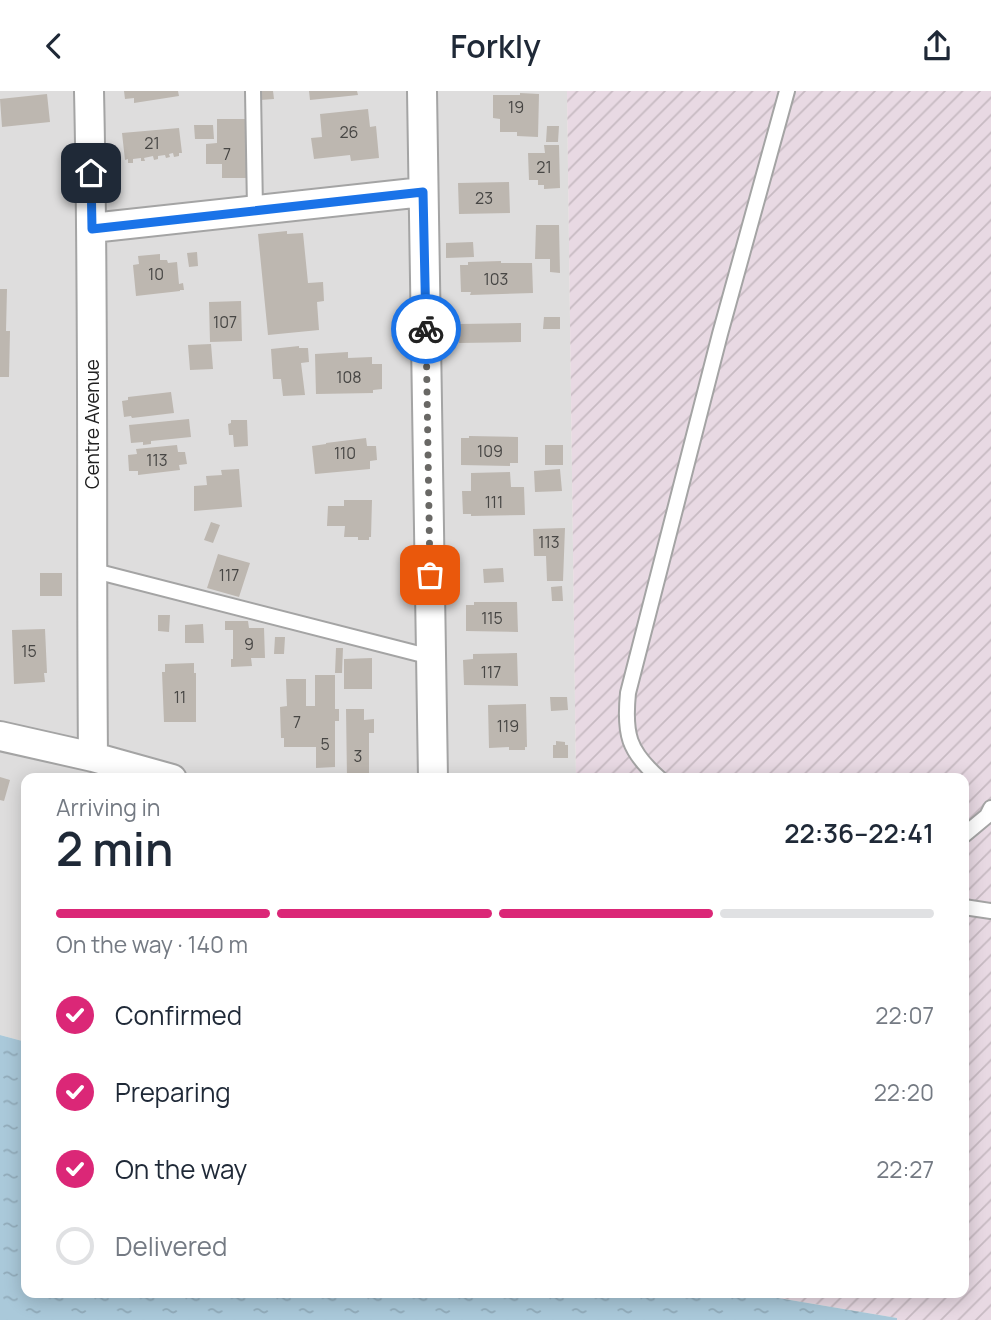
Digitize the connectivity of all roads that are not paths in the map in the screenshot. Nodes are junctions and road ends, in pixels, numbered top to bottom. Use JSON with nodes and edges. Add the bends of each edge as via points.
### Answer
{"nodes":[{"id":1,"x":89,"y":91,"type":"edge"},
{"id":2,"x":253,"y":91,"type":"edge"},
{"id":3,"x":422,"y":91,"type":"edge"},
{"id":4,"x":787,"y":91,"type":"edge"},
{"id":5,"x":423,"y":192,"type":"junction"},
{"id":6,"x":255,"y":209,"type":"junction"},
{"id":7,"x":92,"y":229,"type":"junction"},
{"id":8,"x":91,"y":570,"type":"junction"},
{"id":9,"x":432,"y":657,"type":"junction"},
{"id":10,"x":0,"y":736,"type":"edge"},
{"id":11,"x":93,"y":757,"type":"junction"},
{"id":12,"x":150,"y":773,"type":"edge"},
{"id":13,"x":433,"y":773,"type":"edge"},
{"id":14,"x":653,"y":773,"type":"edge"},
{"id":15,"x":991,"y":809,"type":"edge"},
{"id":16,"x":969,"y":831,"type":"edge"},
{"id":17,"x":969,"y":908,"type":"edge"},
{"id":18,"x":991,"y":911,"type":"edge"}],
"edges":[{"from":1,"to":7,"type":"street","name":"Centre Avenue"},
{"from":2,"to":6,"type":"lane"},
{"from":3,"to":5,"type":"street"},
{"from":4,"to":14,"type":"lane","via":[[628,693],[628,736]]},
{"from":5,"to":6,"type":"street"},
{"from":5,"to":9,"type":"street"},
{"from":6,"to":7,"type":"street"},
{"from":7,"to":8,"type":"street","name":"Centre Avenue"},
{"from":8,"to":9,"type":"lane"},
{"from":8,"to":11,"type":"street","name":"Centre Avenue"},
{"from":9,"to":13,"type":"street"},
{"from":10,"to":11,"type":"street"},
{"from":11,"to":12,"type":"street"},
{"from":15,"to":16,"type":"lane"},
{"from":17,"to":18,"type":"lane"}]}
